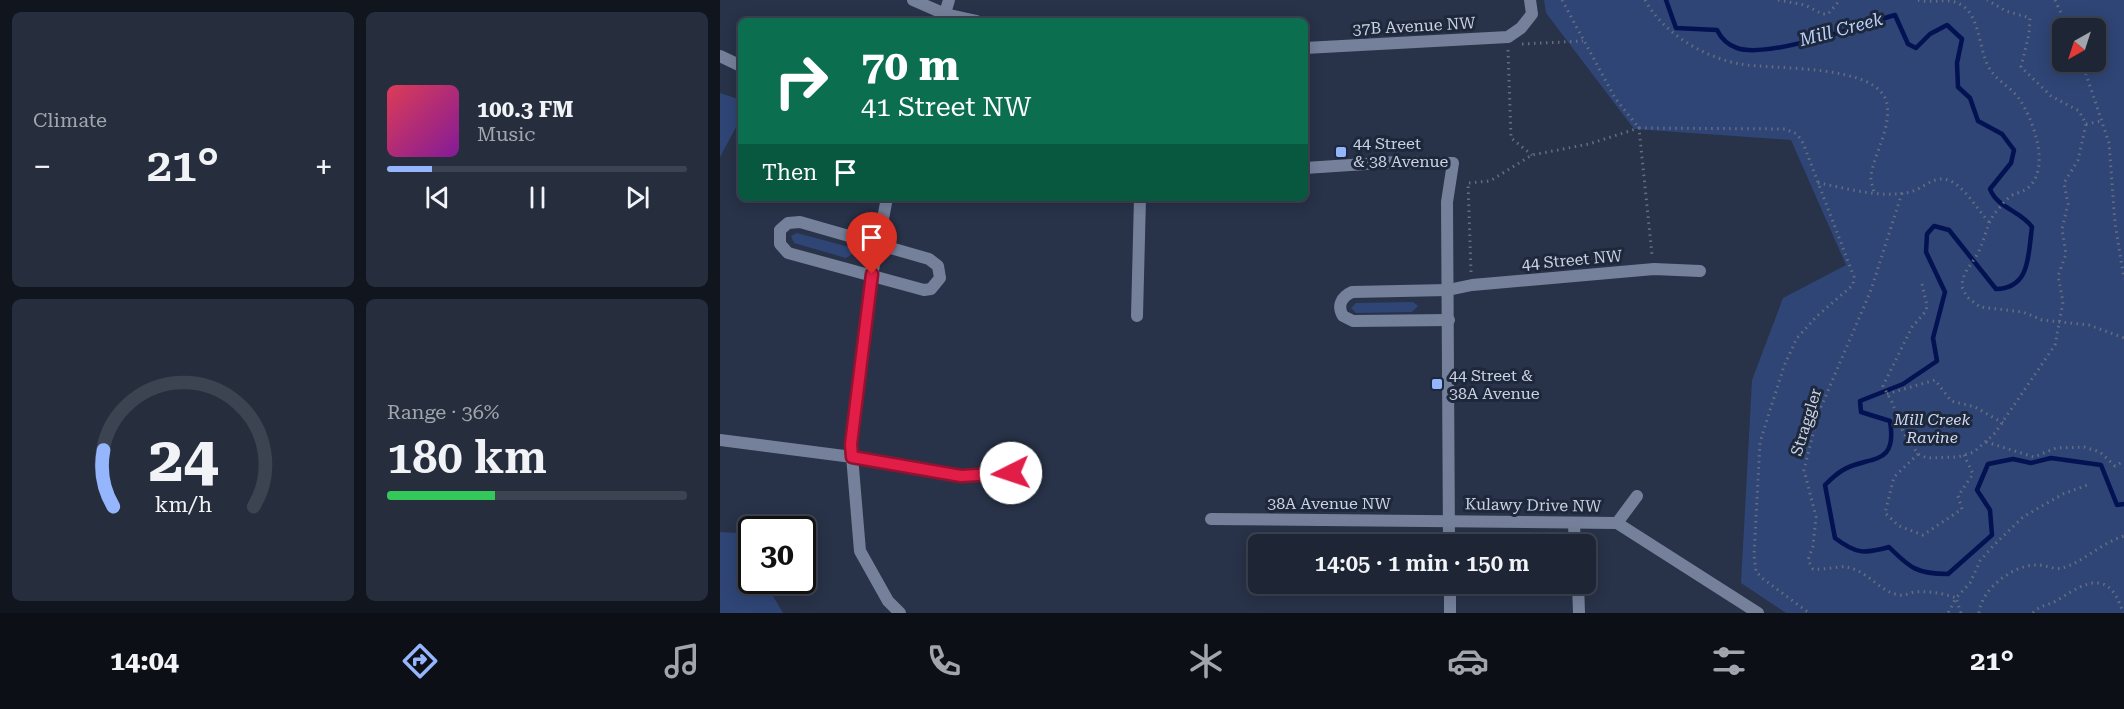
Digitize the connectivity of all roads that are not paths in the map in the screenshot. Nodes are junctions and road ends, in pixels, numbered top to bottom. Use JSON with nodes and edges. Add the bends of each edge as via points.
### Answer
{"nodes":[{"id":1,"x":913,"y":0,"type":"edge"},
{"id":2,"x":949,"y":0,"type":"edge"},
{"id":3,"x":1530,"y":0,"type":"edge"},
{"id":4,"x":944,"y":17,"type":"edge"},
{"id":5,"x":1308,"y":48,"type":"edge"},
{"id":6,"x":720,"y":56,"type":"edge"},
{"id":7,"x":738,"y":65,"type":"edge"},
{"id":8,"x":1308,"y":168,"type":"edge"},
{"id":9,"x":886,"y":201,"type":"edge"},
{"id":10,"x":1140,"y":201,"type":"edge"},
{"id":11,"x":879,"y":243,"type":"junction"},
{"id":12,"x":1700,"y":271,"type":"dead end"},
{"id":13,"x":872,"y":274,"type":"junction"},
{"id":14,"x":1448,"y":290,"type":"junction"},
{"id":15,"x":1137,"y":316,"type":"dead end"},
{"id":16,"x":1449,"y":320,"type":"junction"},
{"id":17,"x":720,"y":440,"type":"edge"},
{"id":18,"x":852,"y":457,"type":"junction"},
{"id":19,"x":1011,"y":473,"type":"dead end"},
{"id":20,"x":1637,"y":496,"type":"dead end"},
{"id":21,"x":1211,"y":519,"type":"dead end"},
{"id":22,"x":1448,"y":520,"type":"junction"},
{"id":23,"x":1617,"y":523,"type":"junction"},
{"id":24,"x":1574,"y":525,"type":"junction"},
{"id":25,"x":1449,"y":534,"type":"edge"},
{"id":26,"x":1574,"y":534,"type":"edge"},
{"id":27,"x":1450,"y":594,"type":"edge"},
{"id":28,"x":1578,"y":594,"type":"edge"},
{"id":29,"x":900,"y":613,"type":"edge"},
{"id":30,"x":1450,"y":613,"type":"edge"},
{"id":31,"x":1579,"y":613,"type":"edge"},
{"id":32,"x":1758,"y":613,"type":"edge"}],
"edges":[{"from":1,"to":4,"type":"street"},
{"from":2,"to":4,"type":"street"},
{"from":3,"to":5,"type":"street","name":"37B Avenue NW","via":[[1532,14],[1508,41]]},
{"from":6,"to":7,"type":"street"},
{"from":8,"to":14,"type":"street","via":[[1453,163],[1447,202]]},
{"from":9,"to":11,"type":"street"},
{"from":10,"to":15,"type":"street"},
{"from":11,"to":13,"type":"street"},
{"from":11,"to":13,"type":"street","via":[[929,259],[938,266],[940,278],[927,290]]},
{"from":11,"to":13,"type":"street","via":[[800,222],[788,223],[780,230],[780,244],[788,253]]},
{"from":12,"to":14,"type":"street","name":"44 Street NW","via":[[1653,269]]},
{"from":13,"to":18,"type":"street"},
{"from":14,"to":16,"type":"street"},
{"from":14,"to":16,"type":"street","name":"44 Street NW","via":[[1352,292],[1343,298],[1340,309],[1343,316],[1353,321]]},
{"from":16,"to":22,"type":"street"},
{"from":17,"to":18,"type":"street"},
{"from":18,"to":19,"type":"street","via":[[961,476]]},
{"from":18,"to":29,"type":"street","via":[[860,551],[888,601]]},
{"from":20,"to":23,"type":"street","name":"Kulawy Drive NW"},
{"from":21,"to":22,"type":"street","name":"38A Avenue NW"},
{"from":22,"to":24,"type":"street","name":"Kulawy Drive NW"},
{"from":22,"to":25,"type":"street"},
{"from":23,"to":24,"type":"street","name":"Kulawy Drive NW"},
{"from":23,"to":32,"type":"street","name":"Kulawy Drive NW"},
{"from":24,"to":26,"type":"street"},
{"from":27,"to":30,"type":"street"},
{"from":28,"to":31,"type":"street"}]}
